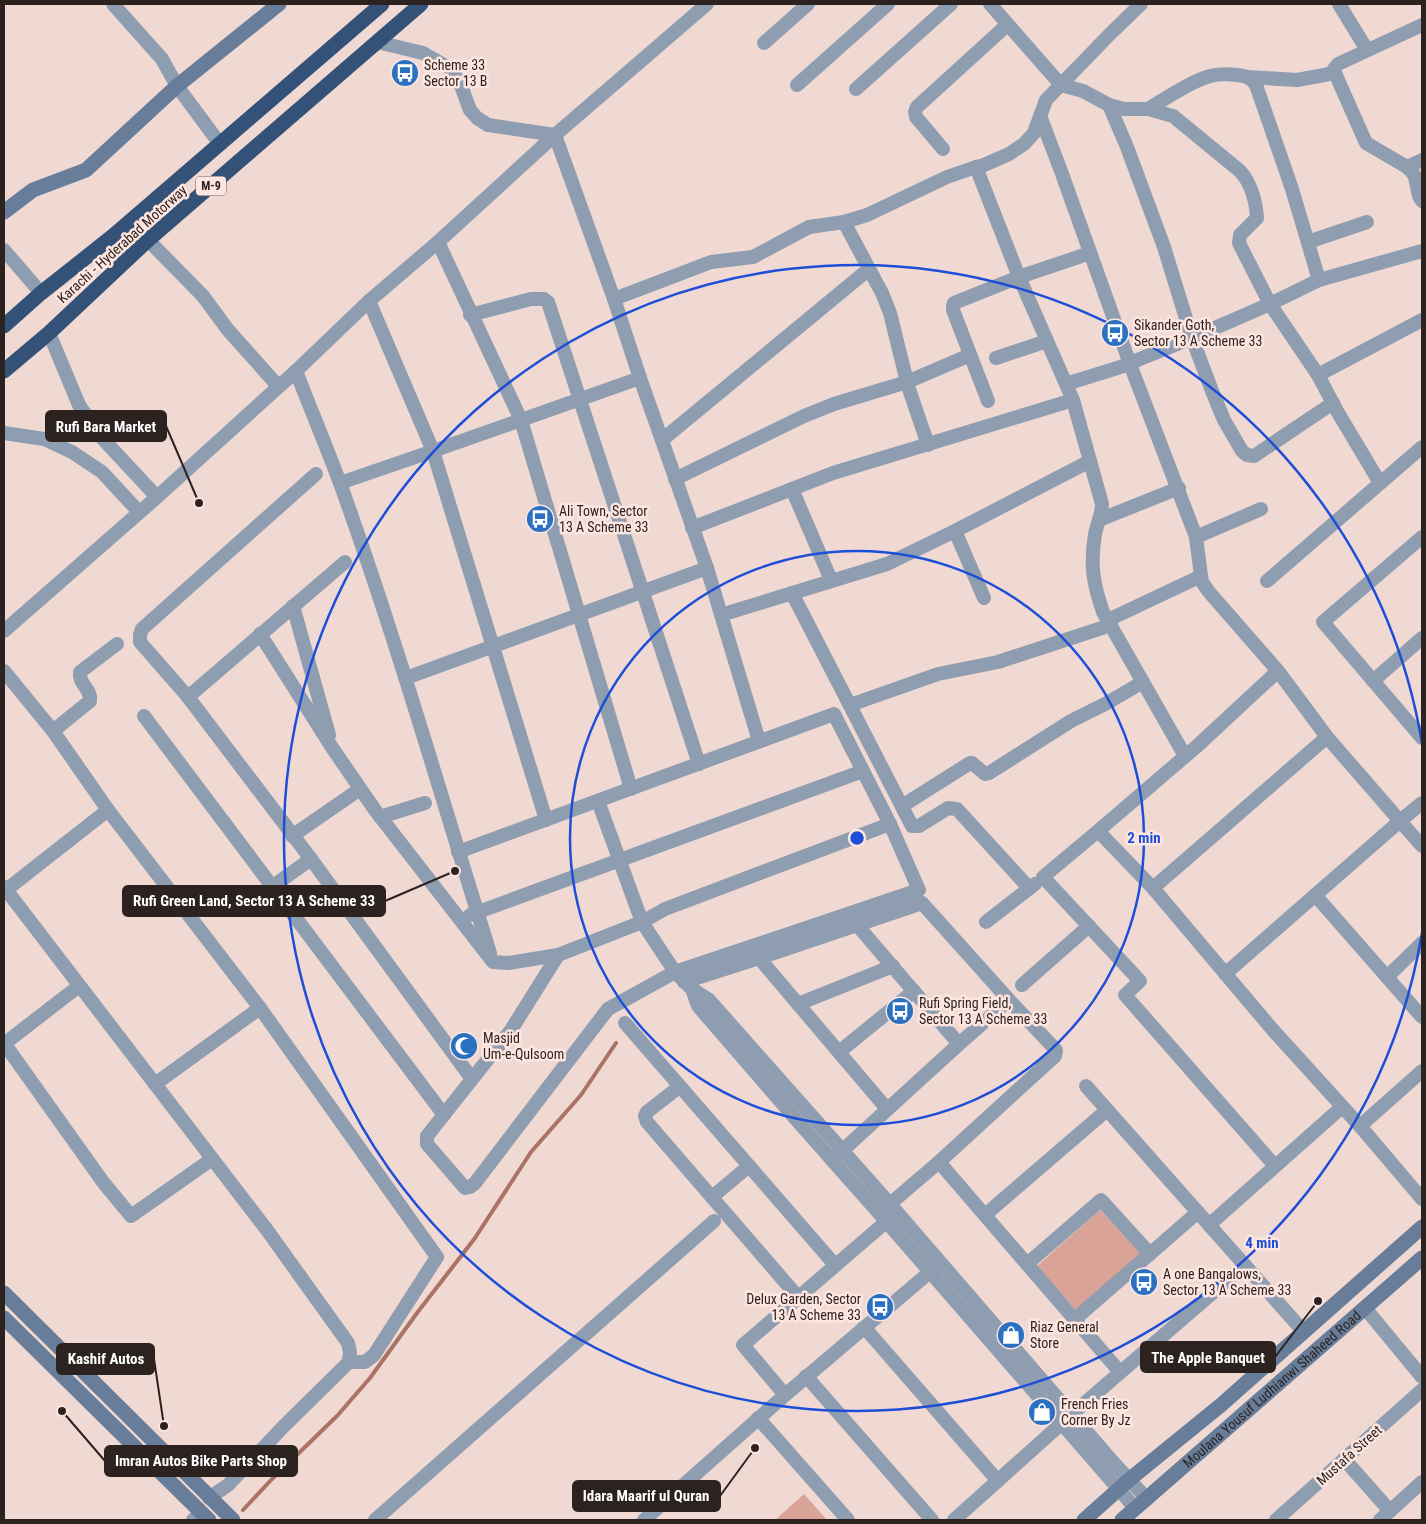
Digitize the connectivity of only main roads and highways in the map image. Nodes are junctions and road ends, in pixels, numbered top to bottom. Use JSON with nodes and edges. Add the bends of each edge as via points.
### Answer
{"nodes":[{"id":1,"x":382,"y":4,"type":"edge"},
{"id":2,"x":421,"y":4,"type":"edge"},
{"id":3,"x":4,"y":326,"type":"edge"},
{"id":4,"x":4,"y":371,"type":"edge"}],
"edges":[{"from":1,"to":3,"type":"highway","name":"Karachi - Hyderabad Motorway","number":"M-9"},
{"from":2,"to":4,"type":"highway","name":"Karachi - Hyderabad Motorway","number":"M-9","via":[[148,240]]}]}
